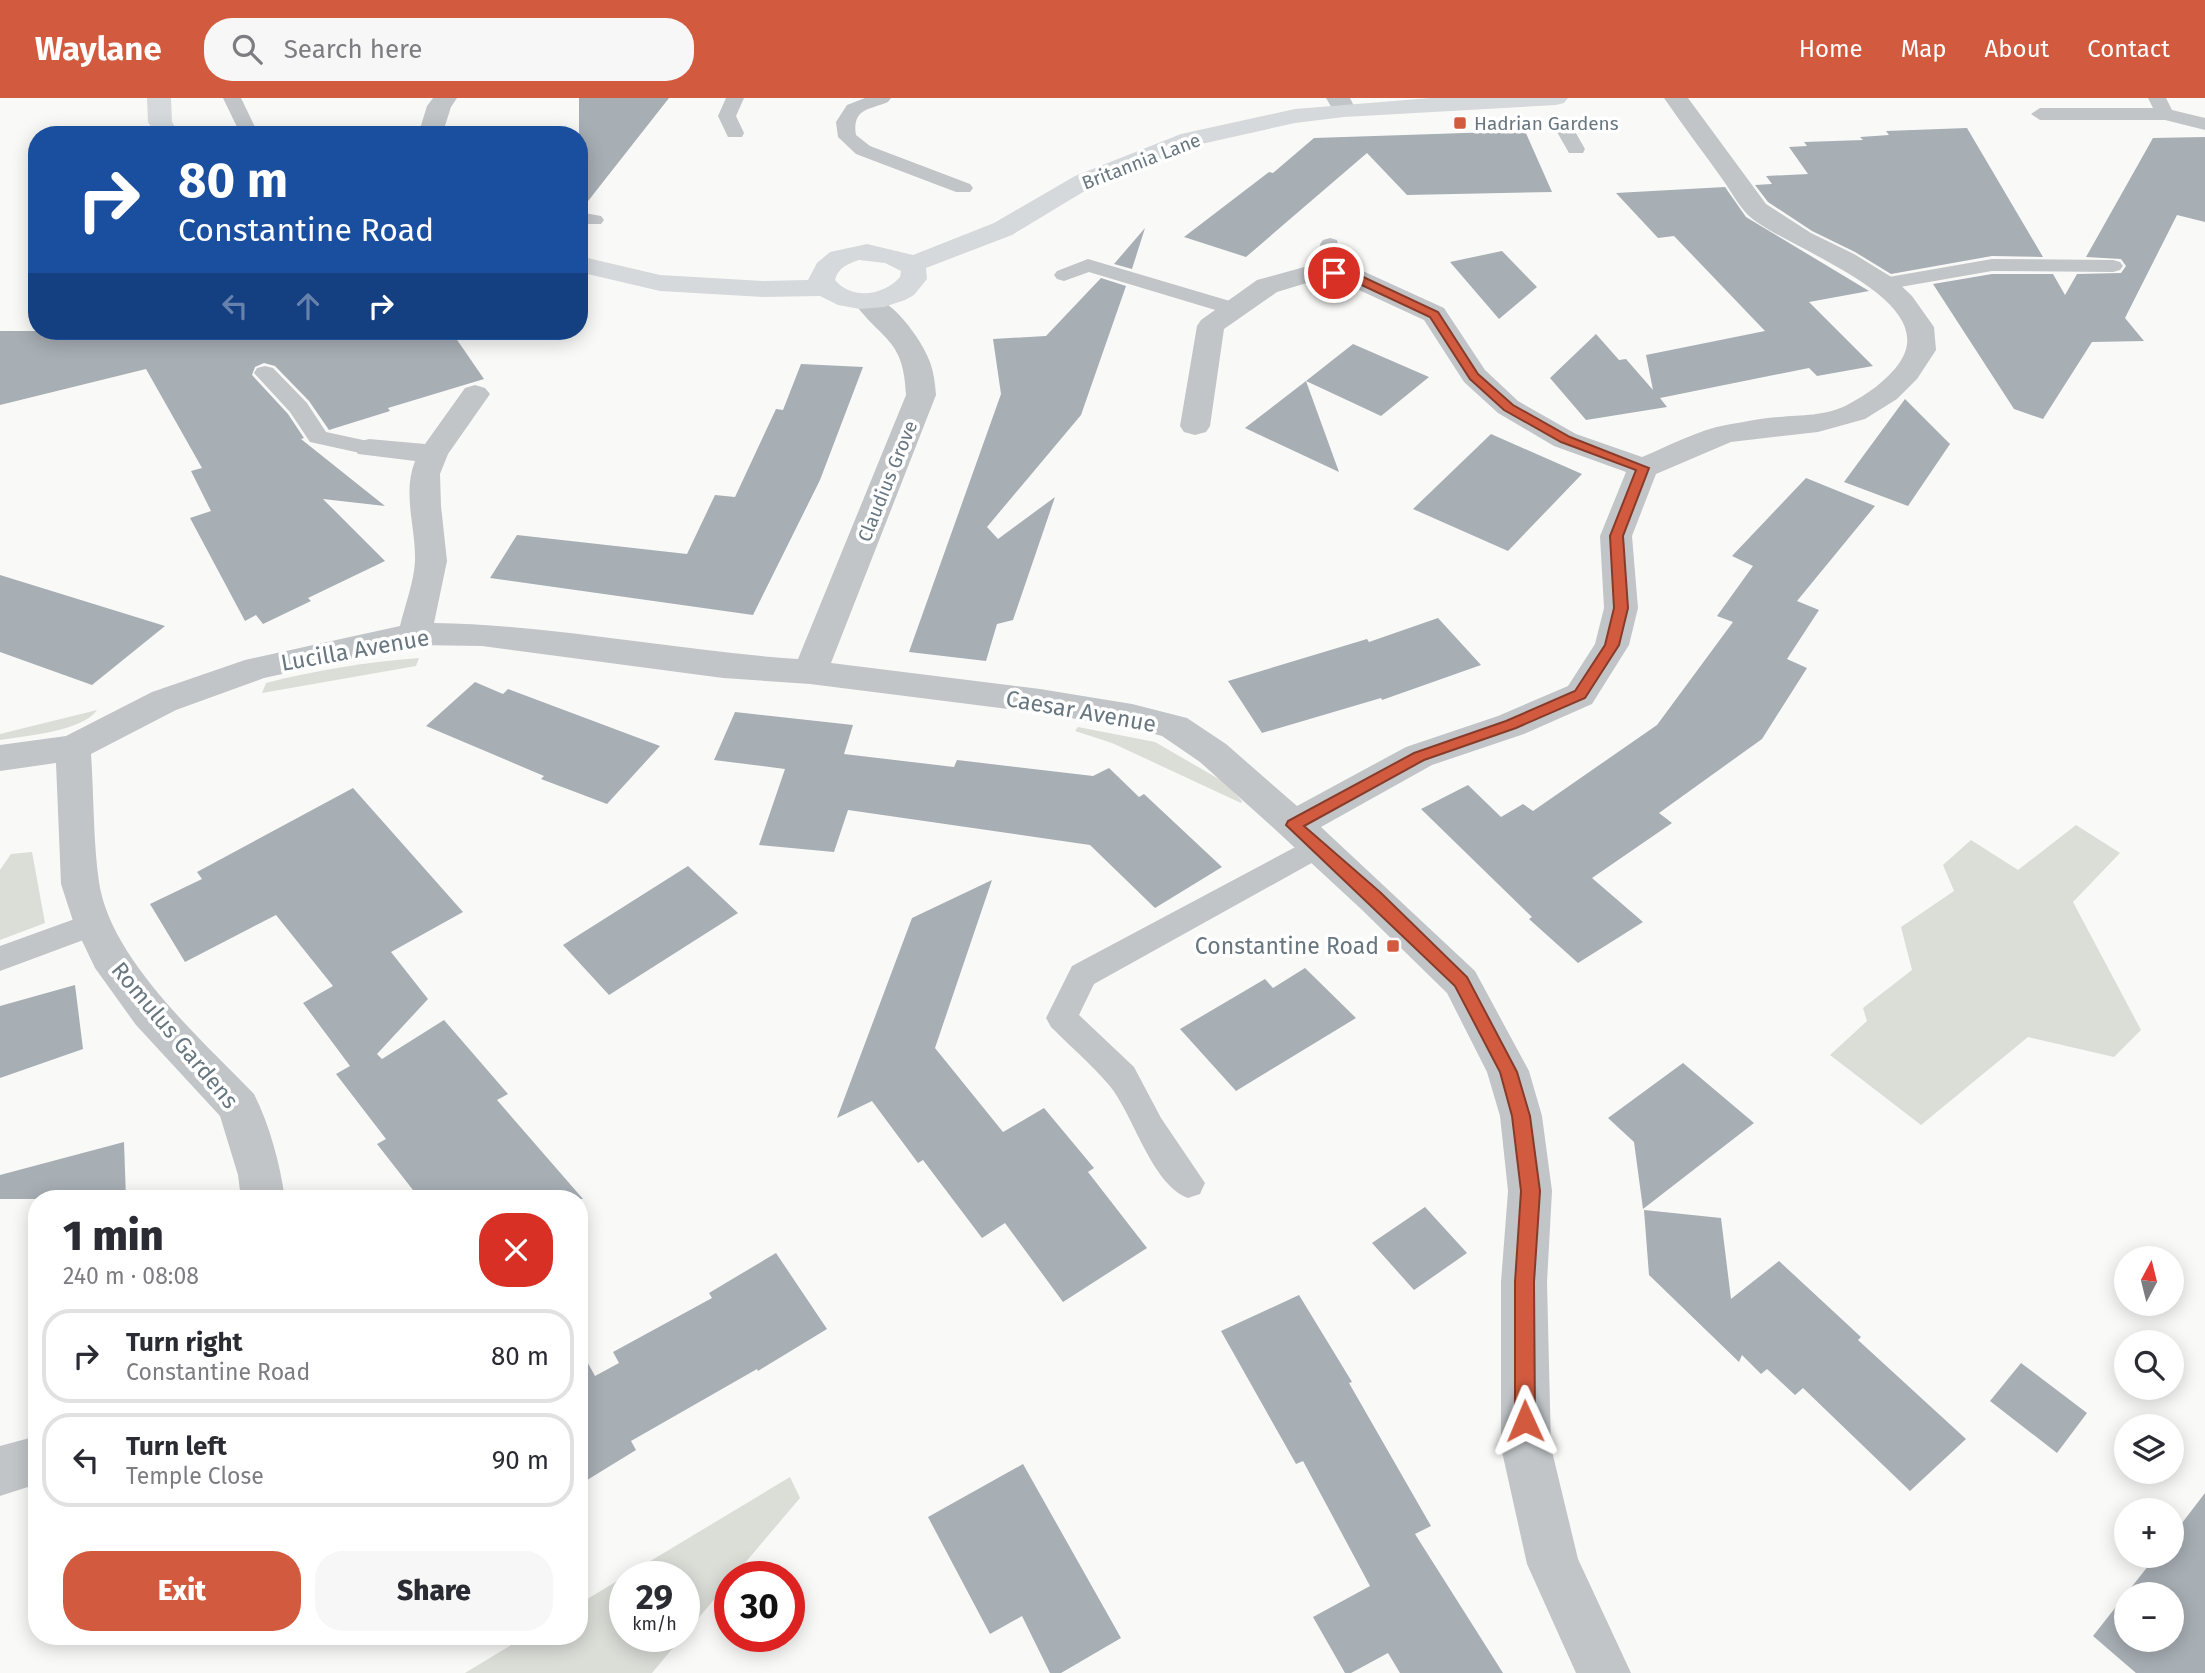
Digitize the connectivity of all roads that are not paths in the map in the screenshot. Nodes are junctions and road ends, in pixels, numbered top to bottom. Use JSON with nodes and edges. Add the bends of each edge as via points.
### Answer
{"nodes":[{"id":1,"x":159,"y":98,"type":"edge"},
{"id":2,"x":232,"y":98,"type":"edge"},
{"id":3,"x":445,"y":98,"type":"edge"},
{"id":4,"x":735,"y":98,"type":"edge"},
{"id":5,"x":882,"y":98,"type":"edge"},
{"id":6,"x":1556,"y":98,"type":"edge"},
{"id":7,"x":1676,"y":98,"type":"edge"},
{"id":8,"x":1341,"y":104,"type":"edge"},
{"id":9,"x":2161,"y":106,"type":"edge"},
{"id":10,"x":2040,"y":114,"type":"dead end"},
{"id":11,"x":2205,"y":124,"type":"edge"},
{"id":12,"x":162,"y":126,"type":"edge"},
{"id":13,"x":246,"y":126,"type":"edge"},
{"id":14,"x":433,"y":126,"type":"edge"},
{"id":15,"x":1566,"y":132,"type":"dead end"},
{"id":16,"x":735,"y":133,"type":"dead end"},
{"id":17,"x":1576,"y":149,"type":"dead end"},
{"id":18,"x":964,"y":188,"type":"dead end"},
{"id":19,"x":1331,"y":244,"type":"dead end"},
{"id":20,"x":909,"y":265,"type":"junction"},
{"id":21,"x":588,"y":266,"type":"edge"},
{"id":22,"x":2113,"y":266,"type":"dead end"},
{"id":23,"x":1334,"y":273,"type":"junction"},
{"id":24,"x":1063,"y":275,"type":"dead end"},
{"id":25,"x":1884,"y":284,"type":"junction"},
{"id":26,"x":824,"y":288,"type":"junction"},
{"id":27,"x":867,"y":301,"type":"junction"},
{"id":28,"x":1232,"y":309,"type":"junction"},
{"id":29,"x":265,"y":373,"type":"dead end"},
{"id":30,"x":475,"y":394,"type":"dead end"},
{"id":31,"x":1195,"y":426,"type":"dead end"},
{"id":32,"x":369,"y":448,"type":"joint"},
{"id":33,"x":433,"y":454,"type":"junction"},
{"id":34,"x":1643,"y":468,"type":"junction"},
{"id":35,"x":415,"y":634,"type":"junction"},
{"id":36,"x":810,"y":672,"type":"junction"},
{"id":37,"x":73,"y":748,"type":"junction"},
{"id":38,"x":0,"y":758,"type":"edge"},
{"id":39,"x":1305,"y":836,"type":"junction"},
{"id":40,"x":94,"y":924,"type":"junction"},
{"id":41,"x":0,"y":959,"type":"edge"},
{"id":42,"x":1188,"y":1184,"type":"dead end"},
{"id":43,"x":262,"y":1190,"type":"edge"},
{"id":44,"x":28,"y":1463,"type":"edge"},
{"id":45,"x":0,"y":1471,"type":"edge"},
{"id":46,"x":1604,"y":1673,"type":"edge"}],
"edges":[{"from":1,"to":12,"type":"street"},
{"from":2,"to":13,"type":"lane"},
{"from":3,"to":14,"type":"street"},
{"from":4,"to":16,"type":"lane","via":[[727,116]]},
{"from":5,"to":18,"type":"lane","via":[[853,109],[845,122],[847,137],[863,150]]},
{"from":6,"to":8,"type":"street","name":"Britannia Lane"},
{"from":7,"to":25,"type":"street","via":[[1757,209]]},
{"from":8,"to":20,"type":"street","name":"Britannia Lane","via":[[1190,139],[1084,181],[1003,229]]},
{"from":9,"to":10,"type":"lane"},
{"from":9,"to":11,"type":"lane"},
{"from":15,"to":17,"type":"lane"},
{"from":19,"to":23,"type":"lane"},
{"from":20,"to":26,"type":"street","via":[[898,256],[858,252],[822,271]]},
{"from":20,"to":27,"type":"street","via":[[911,282],[902,290]]},
{"from":21,"to":26,"type":"street","via":[[660,284]]},
{"from":22,"to":25,"type":"lane","via":[[1992,265]]},
{"from":23,"to":28,"type":"street","via":[[1308,274],[1267,286]]},
{"from":23,"to":34,"type":"street","via":[[1434,314],[1474,376],[1508,407],[1565,440]]},
{"from":24,"to":28,"type":"lane","via":[[1088,265]]},
{"from":25,"to":34,"type":"street","via":[[1920,327],[1922,350],[1887,393],[1855,413],[1818,423],[1724,434]]},
{"from":26,"to":27,"type":"street","via":[[841,297]]},
{"from":27,"to":36,"type":"street","name":"Claudius Grove","via":[[891,323],[915,356],[921,395]]},
{"from":28,"to":31,"type":"street","via":[[1210,326]]},
{"from":29,"to":32,"type":"lane","via":[[299,408],[318,438]]},
{"from":30,"to":33,"type":"street"},
{"from":32,"to":33,"type":"street"},
{"from":33,"to":35,"type":"street","via":[[425,474],[431,561]]},
{"from":34,"to":39,"type":"street","via":[[1616,536],[1621,608],[1612,645],[1580,695],[1511,725],[1419,756]]},
{"from":35,"to":36,"type":"street","name":"Lucilla Avenue","via":[[482,635],[723,666]]},
{"from":35,"to":37,"type":"street","name":"Lucilla Avenue","via":[[229,677],[164,701]]},
{"from":36,"to":39,"type":"street","name":"Caesar Avenue","via":[[1040,701],[1174,727],[1213,753]]},
{"from":37,"to":38,"type":"street","name":"Lucilla Avenue"},
{"from":37,"to":40,"type":"street","name":"Romulus Gardens","via":[[80,884]]},
{"from":39,"to":42,"type":"lane","via":[[1083,975],[1062,1017],[1122,1077],[1149,1128]]},
{"from":39,"to":46,"type":"street","name":"Caesar Avenue","via":[[1461,982],[1508,1072],[1521,1116],[1530,1191],[1524,1282],[1526,1447],[1553,1564]]},
{"from":40,"to":41,"type":"lane"},
{"from":40,"to":43,"type":"street","name":"Romulus Gardens","via":[[109,957],[149,1013],[239,1107]]},
{"from":44,"to":45,"type":"street"}]}
